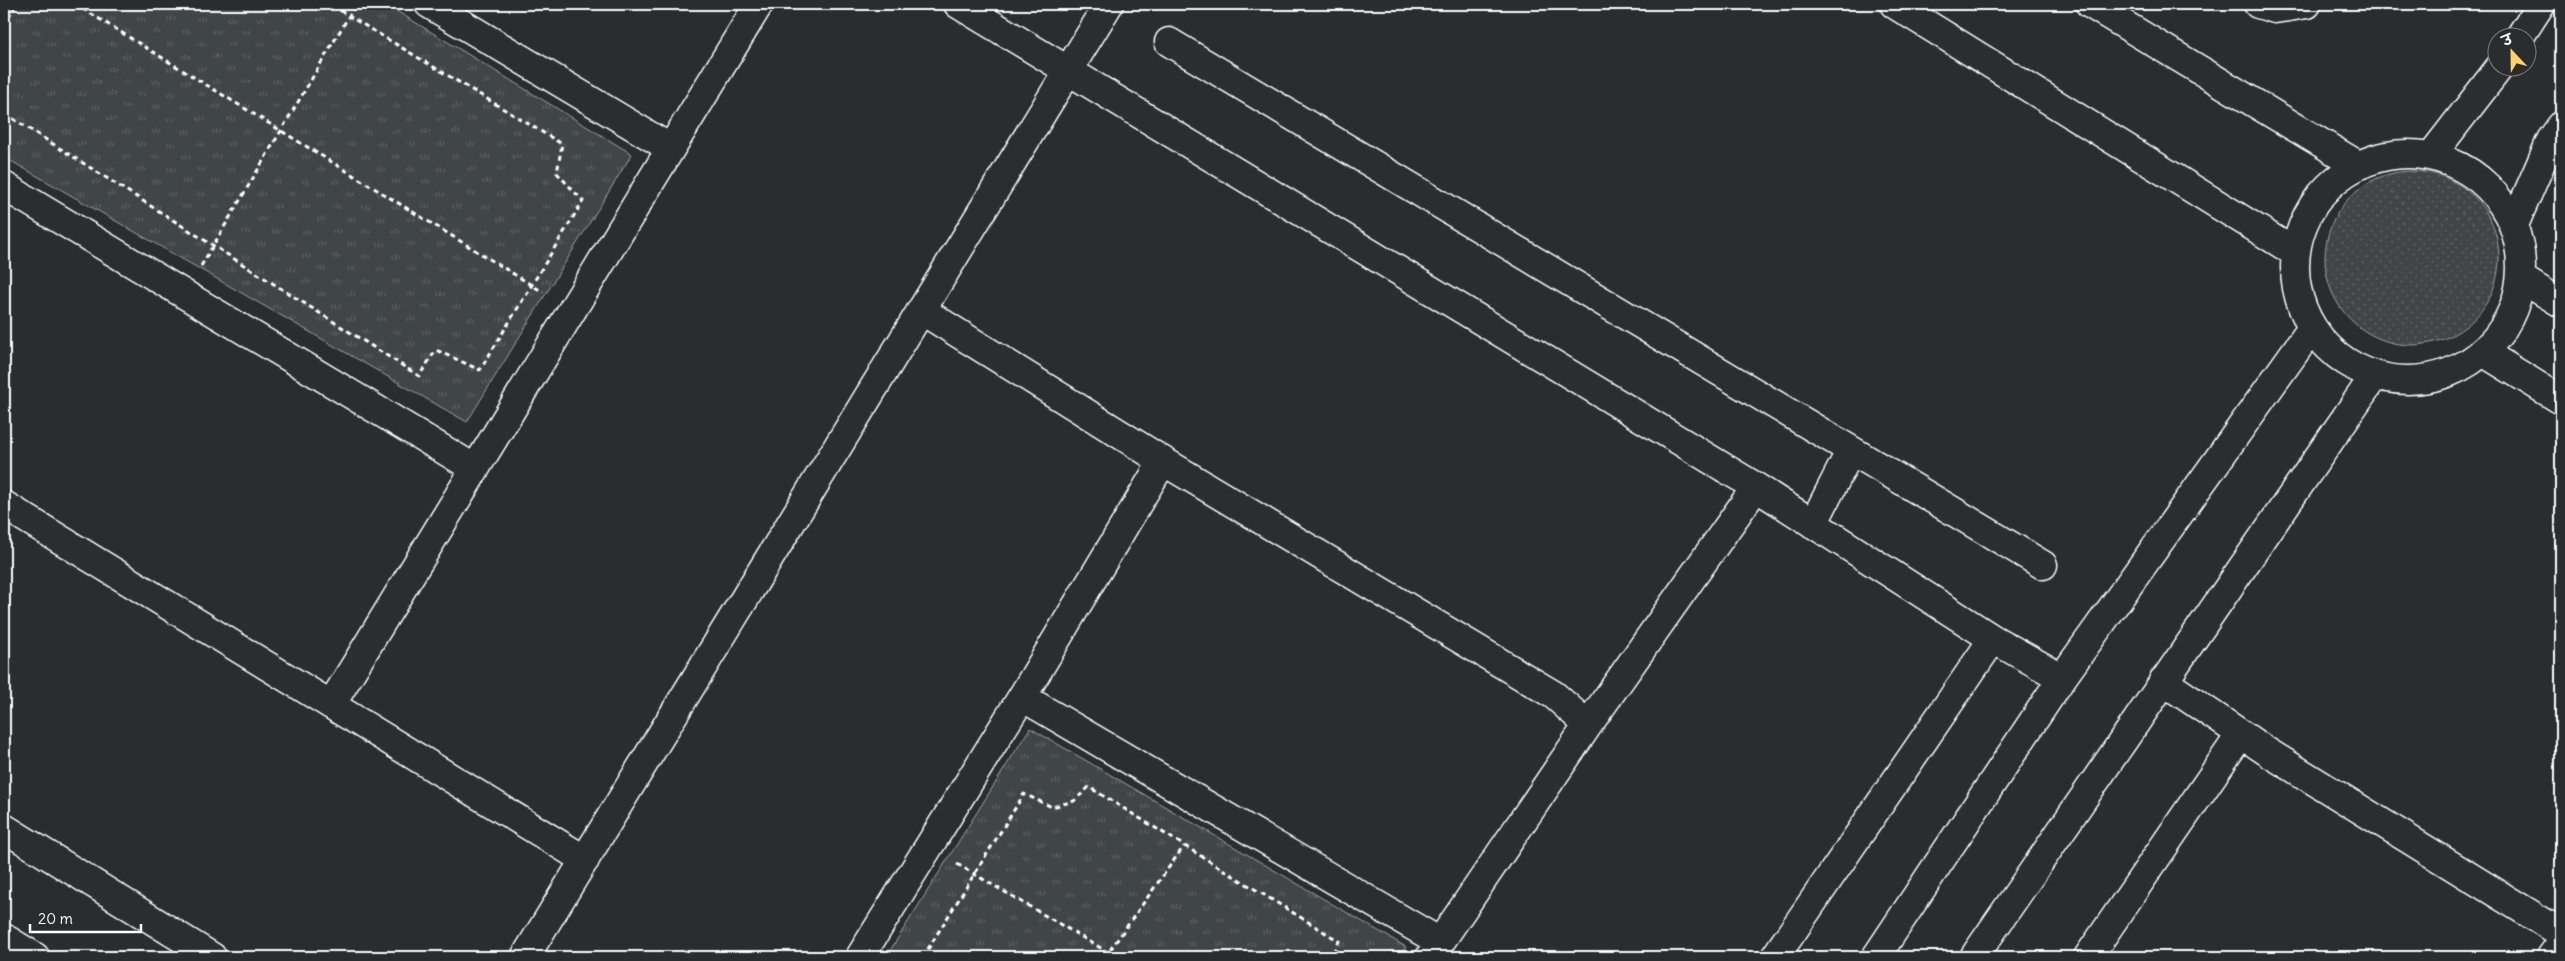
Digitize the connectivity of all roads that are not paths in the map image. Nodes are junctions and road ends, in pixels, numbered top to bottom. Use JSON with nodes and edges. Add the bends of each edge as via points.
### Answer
{"nodes":[{"id":1,"x":429,"y":4,"type":"edge"},
{"id":2,"x":759,"y":4,"type":"edge"},
{"id":3,"x":958,"y":4,"type":"edge"},
{"id":4,"x":1109,"y":4,"type":"edge"},
{"id":5,"x":1894,"y":4,"type":"edge"},
{"id":6,"x":2090,"y":4,"type":"edge"},
{"id":7,"x":2258,"y":4,"type":"edge"},
{"id":8,"x":2307,"y":4,"type":"edge"},
{"id":9,"x":2541,"y":4,"type":"edge"},
{"id":10,"x":2525,"y":28,"type":"edge"},
{"id":11,"x":1169,"y":42,"type":"dead end"},
{"id":12,"x":1067,"y":72,"type":"junction"},
{"id":13,"x":2490,"y":78,"type":"edge"},
{"id":14,"x":2561,"y":126,"type":"edge"},
{"id":15,"x":670,"y":148,"type":"junction"},
{"id":16,"x":2431,"y":156,"type":"junction"},
{"id":17,"x":2358,"y":165,"type":"junction"},
{"id":18,"x":4,"y":186,"type":"edge"},
{"id":19,"x":2514,"y":225,"type":"junction"},
{"id":20,"x":2296,"y":253,"type":"junction"},
{"id":21,"x":2522,"y":279,"type":"junction"},
{"id":22,"x":2561,"y":303,"type":"edge"},
{"id":23,"x":921,"y":310,"type":"junction"},
{"id":24,"x":2312,"y":328,"type":"junction"},
{"id":25,"x":2483,"y":352,"type":"junction"},
{"id":26,"x":2375,"y":375,"type":"junction"},
{"id":27,"x":2561,"y":400,"type":"edge"},
{"id":28,"x":1851,"y":450,"type":"junction"},
{"id":29,"x":1163,"y":461,"type":"junction"},
{"id":30,"x":474,"y":468,"type":"junction"},
{"id":31,"x":1756,"y":487,"type":"junction"},
{"id":32,"x":4,"y":505,"type":"edge"},
{"id":33,"x":1813,"y":524,"type":"junction"},
{"id":34,"x":2043,"y":565,"type":"dead end"},
{"id":35,"x":1993,"y":639,"type":"junction"},
{"id":36,"x":2062,"y":678,"type":"junction"},
{"id":37,"x":2163,"y":682,"type":"junction"},
{"id":38,"x":1022,"y":697,"type":"junction"},
{"id":39,"x":331,"y":705,"type":"junction"},
{"id":40,"x":1588,"y":725,"type":"junction"},
{"id":41,"x":2241,"y":734,"type":"junction"},
{"id":42,"x":4,"y":828,"type":"edge"},
{"id":43,"x":585,"y":860,"type":"junction"},
{"id":44,"x":2561,"y":932,"type":"edge"},
{"id":45,"x":4,"y":938,"type":"edge"},
{"id":46,"x":2561,"y":943,"type":"edge"},
{"id":47,"x":1435,"y":950,"type":"edge"},
{"id":48,"x":35,"y":957,"type":"edge"},
{"id":49,"x":212,"y":957,"type":"edge"},
{"id":50,"x":525,"y":957,"type":"edge"},
{"id":51,"x":860,"y":957,"type":"edge"},
{"id":52,"x":1776,"y":957,"type":"edge"},
{"id":53,"x":1876,"y":957,"type":"edge"},
{"id":54,"x":1974,"y":957,"type":"edge"},
{"id":55,"x":2088,"y":957,"type":"edge"},
{"id":56,"x":2552,"y":957,"type":"edge"}],
"edges":[{"from":1,"to":15,"type":"street"},
{"from":2,"to":15,"type":"street"},
{"from":3,"to":12,"type":"street"},
{"from":4,"to":12,"type":"street"},
{"from":5,"to":20,"type":"street"},
{"from":6,"to":17,"type":"street"},
{"from":7,"to":8,"type":"street","via":[[2274,9]]},
{"from":9,"to":10,"type":"street"},
{"from":11,"to":28,"type":"street"},
{"from":12,"to":23,"type":"street"},
{"from":12,"to":31,"type":"street"},
{"from":13,"to":16,"type":"street"},
{"from":14,"to":19,"type":"street","via":[[2551,140]]},
{"from":15,"to":30,"type":"street"},
{"from":16,"to":17,"type":"street","via":[[2394,154]]},
{"from":16,"to":19,"type":"street","via":[[2466,169],[2495,193]]},
{"from":17,"to":20,"type":"street","via":[[2335,180],[2316,201],[2302,226]]},
{"from":18,"to":30,"type":"street"},
{"from":19,"to":21,"type":"street","via":[[2521,251]]},
{"from":20,"to":24,"type":"street","via":[[2295,279],[2301,305]]},
{"from":21,"to":22,"type":"street"},
{"from":21,"to":25,"type":"street","via":[[2515,306],[2502,331]]},
{"from":23,"to":29,"type":"street"},
{"from":23,"to":43,"type":"street"},
{"from":24,"to":26,"type":"street","via":[[2329,349],[2350,364]]},
{"from":24,"to":36,"type":"street"},
{"from":25,"to":26,"type":"street","via":[[2450,372],[2413,380]]},
{"from":25,"to":27,"type":"street"},
{"from":26,"to":37,"type":"street"},
{"from":28,"to":33,"type":"street"},
{"from":28,"to":34,"type":"street"},
{"from":29,"to":38,"type":"street"},
{"from":29,"to":40,"type":"street","via":[[1554,696]]},
{"from":30,"to":39,"type":"street"},
{"from":31,"to":33,"type":"street"},
{"from":31,"to":40,"type":"street"},
{"from":32,"to":39,"type":"street"},
{"from":33,"to":35,"type":"street"},
{"from":35,"to":36,"type":"street"},
{"from":35,"to":52,"type":"street"},
{"from":36,"to":53,"type":"street"},
{"from":37,"to":41,"type":"street"},
{"from":37,"to":54,"type":"street"},
{"from":38,"to":47,"type":"street"},
{"from":38,"to":51,"type":"street"},
{"from":39,"to":43,"type":"street"},
{"from":40,"to":47,"type":"street"},
{"from":41,"to":44,"type":"street"},
{"from":41,"to":55,"type":"street"},
{"from":42,"to":49,"type":"street"},
{"from":43,"to":50,"type":"street"},
{"from":45,"to":48,"type":"street"},
{"from":46,"to":56,"type":"street"}]}
